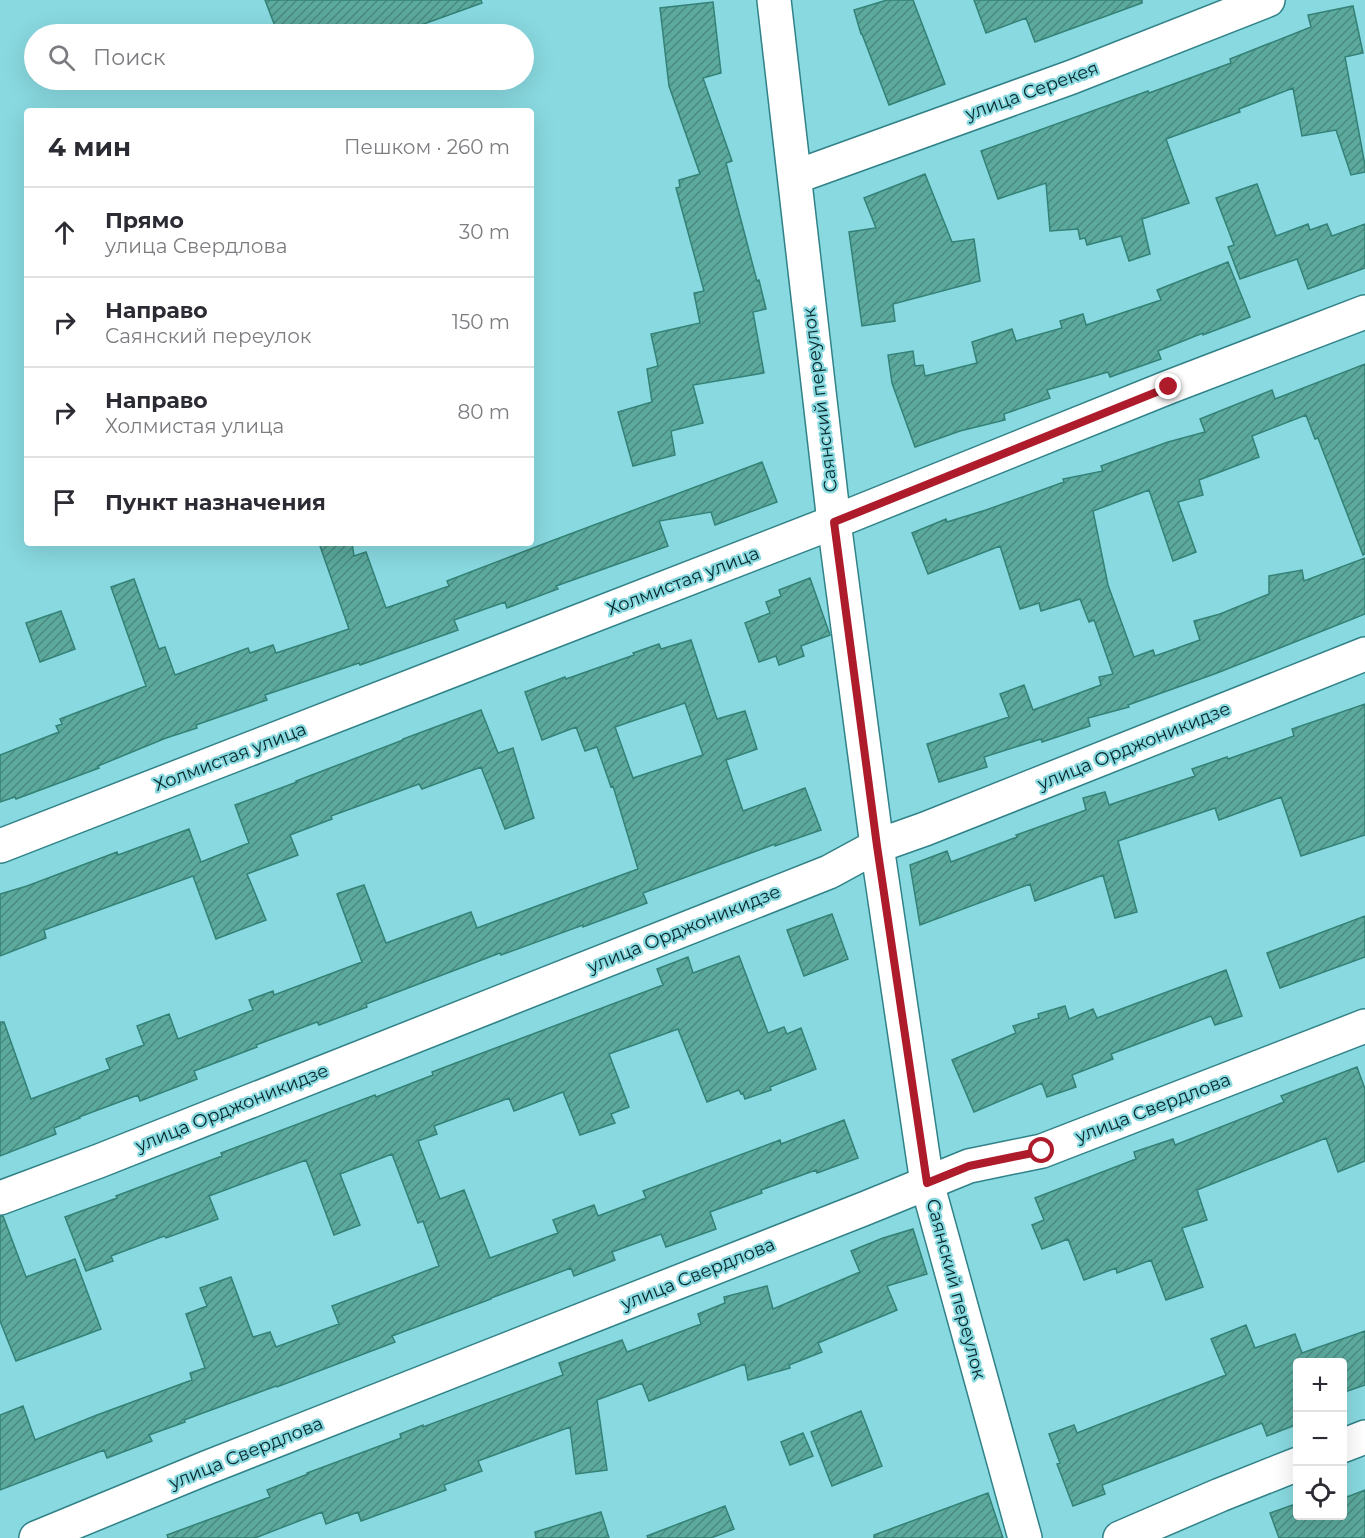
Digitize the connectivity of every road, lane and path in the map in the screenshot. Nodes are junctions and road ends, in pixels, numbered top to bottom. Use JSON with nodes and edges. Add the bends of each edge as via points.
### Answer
{"nodes":[{"id":1,"x":774,"y":0,"type":"edge"},
{"id":2,"x":1268,"y":0,"type":"edge"},
{"id":3,"x":795,"y":177,"type":"junction"},
{"id":4,"x":1365,"y":312,"type":"edge"},
{"id":5,"x":834,"y":522,"type":"junction"},
{"id":6,"x":1365,"y":654,"type":"edge"},
{"id":7,"x":0,"y":846,"type":"edge"},
{"id":8,"x":877,"y":846,"type":"junction"},
{"id":9,"x":1365,"y":1026,"type":"edge"},
{"id":10,"x":927,"y":1183,"type":"junction"},
{"id":11,"x":0,"y":1198,"type":"edge"},
{"id":12,"x":1365,"y":1437,"type":"edge"},
{"id":13,"x":1347,"y":1444,"type":"edge"},
{"id":14,"x":1293,"y":1466,"type":"edge"},
{"id":15,"x":36,"y":1538,"type":"edge"},
{"id":16,"x":1025,"y":1538,"type":"edge"},
{"id":17,"x":1120,"y":1538,"type":"edge"}],
"edges":[{"from":1,"to":3,"type":"street","name":"Саянский переулок"},
{"from":2,"to":3,"type":"street","name":"улица Серекея","via":[[1072,77]]},
{"from":3,"to":5,"type":"street","name":"Саянский переулок"},
{"from":4,"to":5,"type":"street","name":"Холмистая улица"},
{"from":5,"to":7,"type":"street","name":"Холмистая улица"},
{"from":5,"to":8,"type":"street","name":"Саянский переулок"},
{"from":6,"to":8,"type":"street","name":"улица Орджоникидзе"},
{"from":8,"to":10,"type":"street","name":"Саянский переулок"},
{"from":8,"to":11,"type":"street","name":"улица Орджоникидзе","via":[[829,872]]},
{"from":9,"to":10,"type":"street","name":"улица Свердлова","via":[[1042,1151],[969,1166]]},
{"from":10,"to":15,"type":"street","name":"улица Свердлова"},
{"from":10,"to":16,"type":"street","name":"Саянский переулок"},
{"from":12,"to":13,"type":"street"},
{"from":14,"to":17,"type":"street"}]}
